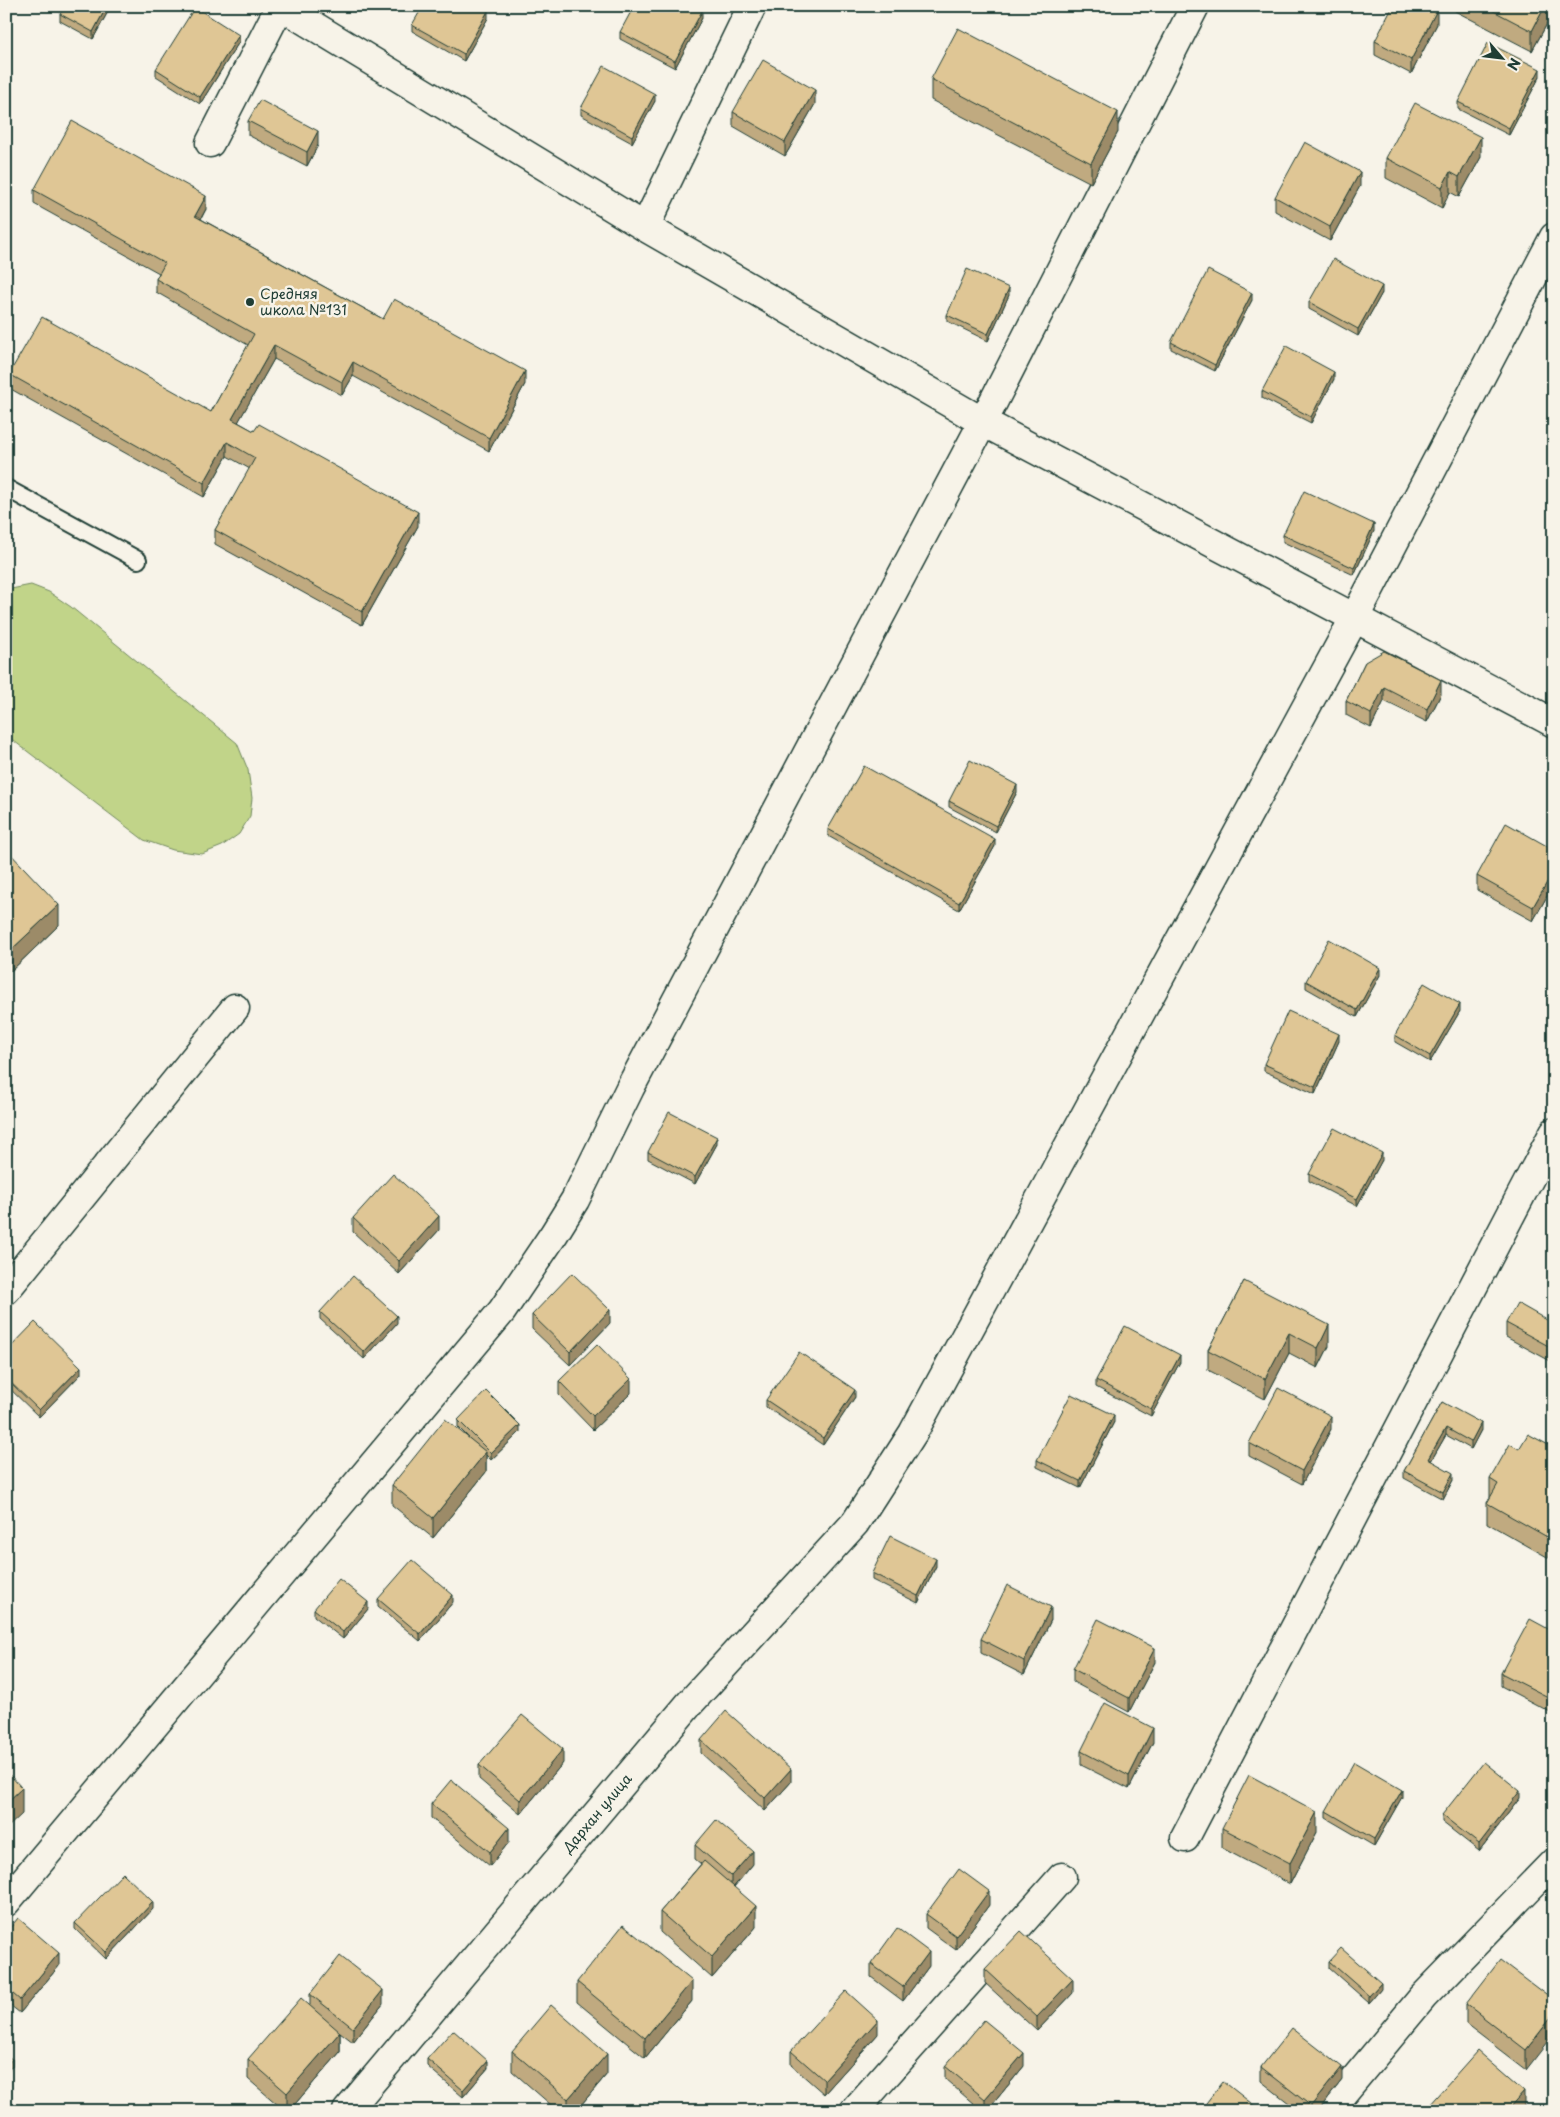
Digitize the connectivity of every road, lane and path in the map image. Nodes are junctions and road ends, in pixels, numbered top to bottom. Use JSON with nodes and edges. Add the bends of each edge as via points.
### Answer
{"nodes":[{"id":1,"x":281,"y":6,"type":"edge"},
{"id":2,"x":752,"y":6,"type":"edge"},
{"id":3,"x":1195,"y":6,"type":"edge"},
{"id":4,"x":210,"y":143,"type":"dead end"},
{"id":5,"x":646,"y":226,"type":"junction"},
{"id":6,"x":1554,"y":237,"type":"edge"},
{"id":7,"x":983,"y":422,"type":"junction"},
{"id":8,"x":6,"y":488,"type":"edge"},
{"id":9,"x":138,"y":560,"type":"dead end"},
{"id":10,"x":1355,"y":617,"type":"junction"},
{"id":11,"x":1554,"y":723,"type":"edge"},
{"id":12,"x":235,"y":1008,"type":"dead end"},
{"id":13,"x":1554,"y":1132,"type":"edge"},
{"id":14,"x":6,"y":1290,"type":"edge"},
{"id":15,"x":1185,"y":1838,"type":"dead end"},
{"id":16,"x":1554,"y":1862,"type":"edge"},
{"id":17,"x":1062,"y":1877,"type":"dead end"},
{"id":18,"x":6,"y":1902,"type":"edge"},
{"id":19,"x":347,"y":2111,"type":"edge"},
{"id":20,"x":854,"y":2111,"type":"edge"},
{"id":21,"x":1328,"y":2111,"type":"edge"}],
"edges":[{"from":1,"to":4,"type":"street"},
{"from":1,"to":5,"type":"street"},
{"from":2,"to":5,"type":"street"},
{"from":3,"to":7,"type":"street"},
{"from":5,"to":7,"type":"street"},
{"from":6,"to":10,"type":"street","name":"Дархан улица"},
{"from":7,"to":10,"type":"street"},
{"from":7,"to":18,"type":"street","via":[[634,1080],[575,1200],[554,1234],[502,1311]]},
{"from":8,"to":9,"type":"lane"},
{"from":10,"to":11,"type":"street"},
{"from":10,"to":19,"type":"street","name":"Дархан улица","via":[[913,1433],[855,1523],[690,1703]]},
{"from":12,"to":14,"type":"street"},
{"from":13,"to":15,"type":"street"},
{"from":16,"to":21,"type":"street","via":[[1423,1997]]},
{"from":17,"to":20,"type":"street"}]}
